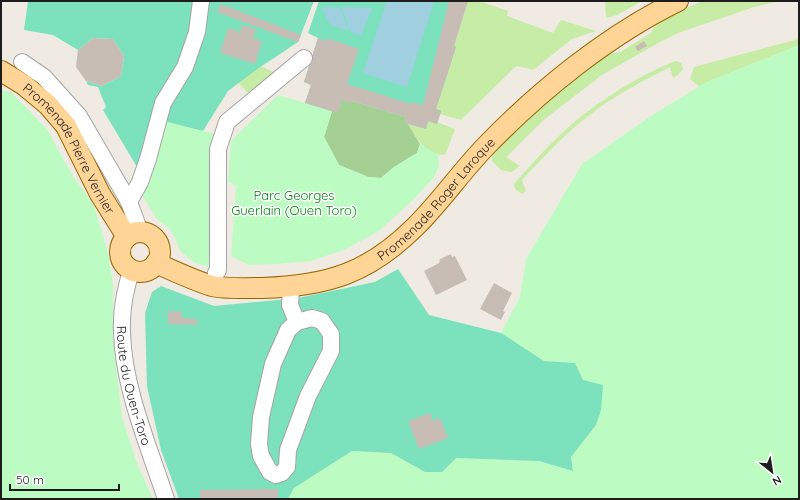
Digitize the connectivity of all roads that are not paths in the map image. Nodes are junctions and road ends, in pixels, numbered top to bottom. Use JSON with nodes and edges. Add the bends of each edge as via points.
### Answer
{"nodes":[{"id":1,"x":201,"y":1,"type":"edge"},
{"id":2,"x":678,"y":1,"type":"edge"},
{"id":3,"x":304,"y":58,"type":"dead end"},
{"id":4,"x":22,"y":62,"type":"dead end"},
{"id":5,"x":1,"y":71,"type":"edge"},
{"id":6,"x":56,"y":102,"type":"junction"},
{"id":7,"x":129,"y":202,"type":"junction"},
{"id":8,"x":134,"y":234,"type":"junction"},
{"id":9,"x":156,"y":263,"type":"junction"},
{"id":10,"x":132,"y":269,"type":"junction"},
{"id":11,"x":213,"y":286,"type":"junction"},
{"id":12,"x":291,"y":287,"type":"junction"},
{"id":13,"x":297,"y":322,"type":"junction"},
{"id":14,"x":166,"y":499,"type":"edge"}],
"edges":[{"from":1,"to":7,"type":"street","via":[[197,32],[185,67],[163,103],[148,159]]},
{"from":2,"to":12,"type":"main road","name":"Promenade Roger Laroque","via":[[653,13],[612,39],[533,100],[484,148],[417,225],[393,247],[347,274],[322,282]]},
{"from":3,"to":11,"type":"street","via":[[227,122],[218,150],[218,270]]},
{"from":4,"to":6,"type":"street","via":[[44,77]]},
{"from":5,"to":6,"type":"main road","name":"Promenade Pierre Vernier"},
{"from":6,"to":7,"type":"street","via":[[79,116]]},
{"from":6,"to":8,"type":"main road","name":"Promenade Pierre Vernier","via":[[100,194]]},
{"from":7,"to":8,"type":"street"},
{"from":8,"to":9,"type":"main road","via":[[144,232],[153,236],[160,252]]},
{"from":8,"to":10,"type":"main road","via":[[122,244],[120,252],[122,260]]},
{"from":9,"to":10,"type":"main road","via":[[144,271]]},
{"from":9,"to":11,"type":"main road","name":"Promenade Roger Laroque"},
{"from":10,"to":14,"type":"street","name":"Route du Ouen-Toro","via":[[125,293],[122,332],[126,375]]},
{"from":11,"to":12,"type":"main road","name":"Promenade Roger Laroque"},
{"from":12,"to":13,"type":"street","via":[[290,305]]},
{"from":13,"to":13,"type":"street","via":[[288,330],[273,364],[261,417],[259,444],[262,456],[270,472],[276,476],[287,467],[288,450],[308,396],[331,351],[331,334],[322,321],[312,318]]}]}
